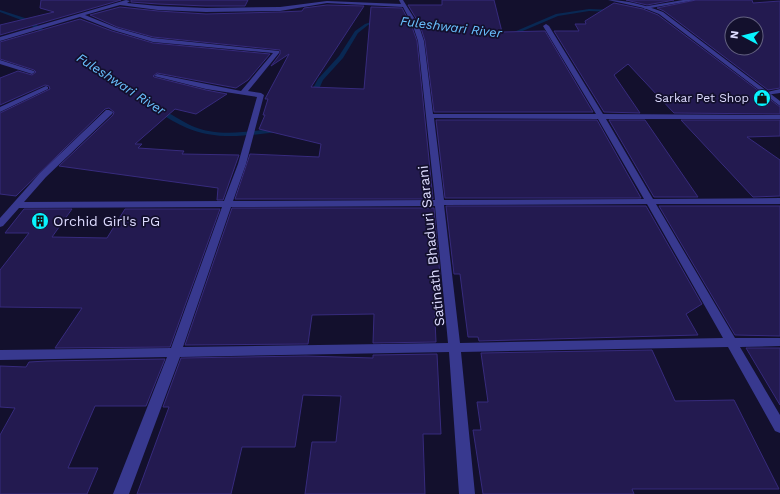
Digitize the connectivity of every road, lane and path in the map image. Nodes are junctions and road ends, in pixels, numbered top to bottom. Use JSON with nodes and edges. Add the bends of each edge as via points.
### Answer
{"nodes":[{"id":1,"x":132,"y":0,"type":"edge"},
{"id":2,"x":610,"y":0,"type":"edge"},
{"id":3,"x":686,"y":0,"type":"edge"},
{"id":4,"x":693,"y":0,"type":"edge"},
{"id":5,"x":402,"y":3,"type":"edge"},
{"id":6,"x":122,"y":4,"type":"junction"},
{"id":7,"x":645,"y":7,"type":"junction"},
{"id":8,"x":82,"y":16,"type":"junction"},
{"id":9,"x":546,"y":26,"type":"dead end"},
{"id":10,"x":0,"y":39,"type":"edge"},
{"id":11,"x":0,"y":62,"type":"edge"},
{"id":12,"x":32,"y":72,"type":"dead end"},
{"id":13,"x":157,"y":76,"type":"dead end"},
{"id":14,"x":46,"y":88,"type":"dead end"},
{"id":15,"x":780,"y":91,"type":"edge"},
{"id":16,"x":243,"y":93,"type":"junction"},
{"id":17,"x":766,"y":93,"type":"junction"},
{"id":18,"x":780,"y":104,"type":"edge"},
{"id":19,"x":0,"y":110,"type":"edge"},
{"id":20,"x":109,"y":112,"type":"dead end"},
{"id":21,"x":430,"y":116,"type":"junction"},
{"id":22,"x":601,"y":117,"type":"junction"},
{"id":23,"x":780,"y":117,"type":"edge"},
{"id":24,"x":780,"y":201,"type":"edge"},
{"id":25,"x":651,"y":202,"type":"junction"},
{"id":26,"x":441,"y":203,"type":"junction"},
{"id":27,"x":228,"y":204,"type":"junction"},
{"id":28,"x":16,"y":205,"type":"junction"},
{"id":29,"x":0,"y":224,"type":"edge"},
{"id":30,"x":780,"y":342,"type":"edge"},
{"id":31,"x":732,"y":343,"type":"junction"},
{"id":32,"x":455,"y":348,"type":"junction"},
{"id":33,"x":175,"y":352,"type":"junction"},
{"id":34,"x":0,"y":356,"type":"edge"},
{"id":35,"x":780,"y":427,"type":"edge"},
{"id":36,"x":121,"y":494,"type":"edge"},
{"id":37,"x":467,"y":494,"type":"edge"}],
"edges":[{"from":1,"to":6,"type":"street"},
{"from":2,"to":7,"type":"street"},
{"from":3,"to":4,"type":"street"},
{"from":3,"to":7,"type":"street"},
{"from":5,"to":6,"type":"street","via":[[327,2],[280,10],[206,10]]},
{"from":5,"to":21,"type":"street","name":"Satinath Bhaduri Sarani","via":[[414,22],[421,41]]},
{"from":6,"to":8,"type":"street"},
{"from":7,"to":17,"type":"street","via":[[661,13]]},
{"from":8,"to":10,"type":"street"},
{"from":8,"to":16,"type":"street","via":[[153,40],[277,52]]},
{"from":9,"to":22,"type":"street"},
{"from":11,"to":12,"type":"street"},
{"from":13,"to":16,"type":"street"},
{"from":14,"to":19,"type":"street"},
{"from":15,"to":17,"type":"street"},
{"from":16,"to":27,"type":"street","via":[[261,94]]},
{"from":17,"to":18,"type":"street"},
{"from":20,"to":28,"type":"street","via":[[80,138]]},
{"from":21,"to":22,"type":"street"},
{"from":21,"to":26,"type":"street","name":"Satinath Bhaduri Sarani"},
{"from":22,"to":23,"type":"street"},
{"from":22,"to":25,"type":"street"},
{"from":24,"to":25,"type":"street"},
{"from":25,"to":26,"type":"street"},
{"from":25,"to":31,"type":"street"},
{"from":26,"to":27,"type":"street"},
{"from":26,"to":32,"type":"street","name":"Satinath Bhaduri Sarani"},
{"from":27,"to":28,"type":"street"},
{"from":27,"to":33,"type":"street"},
{"from":28,"to":29,"type":"street"},
{"from":30,"to":31,"type":"street"},
{"from":31,"to":32,"type":"street"},
{"from":31,"to":35,"type":"street"},
{"from":32,"to":33,"type":"street"},
{"from":32,"to":37,"type":"street","name":"Satinath Bhaduri Sarani"},
{"from":33,"to":34,"type":"street"},
{"from":33,"to":36,"type":"street"}]}
